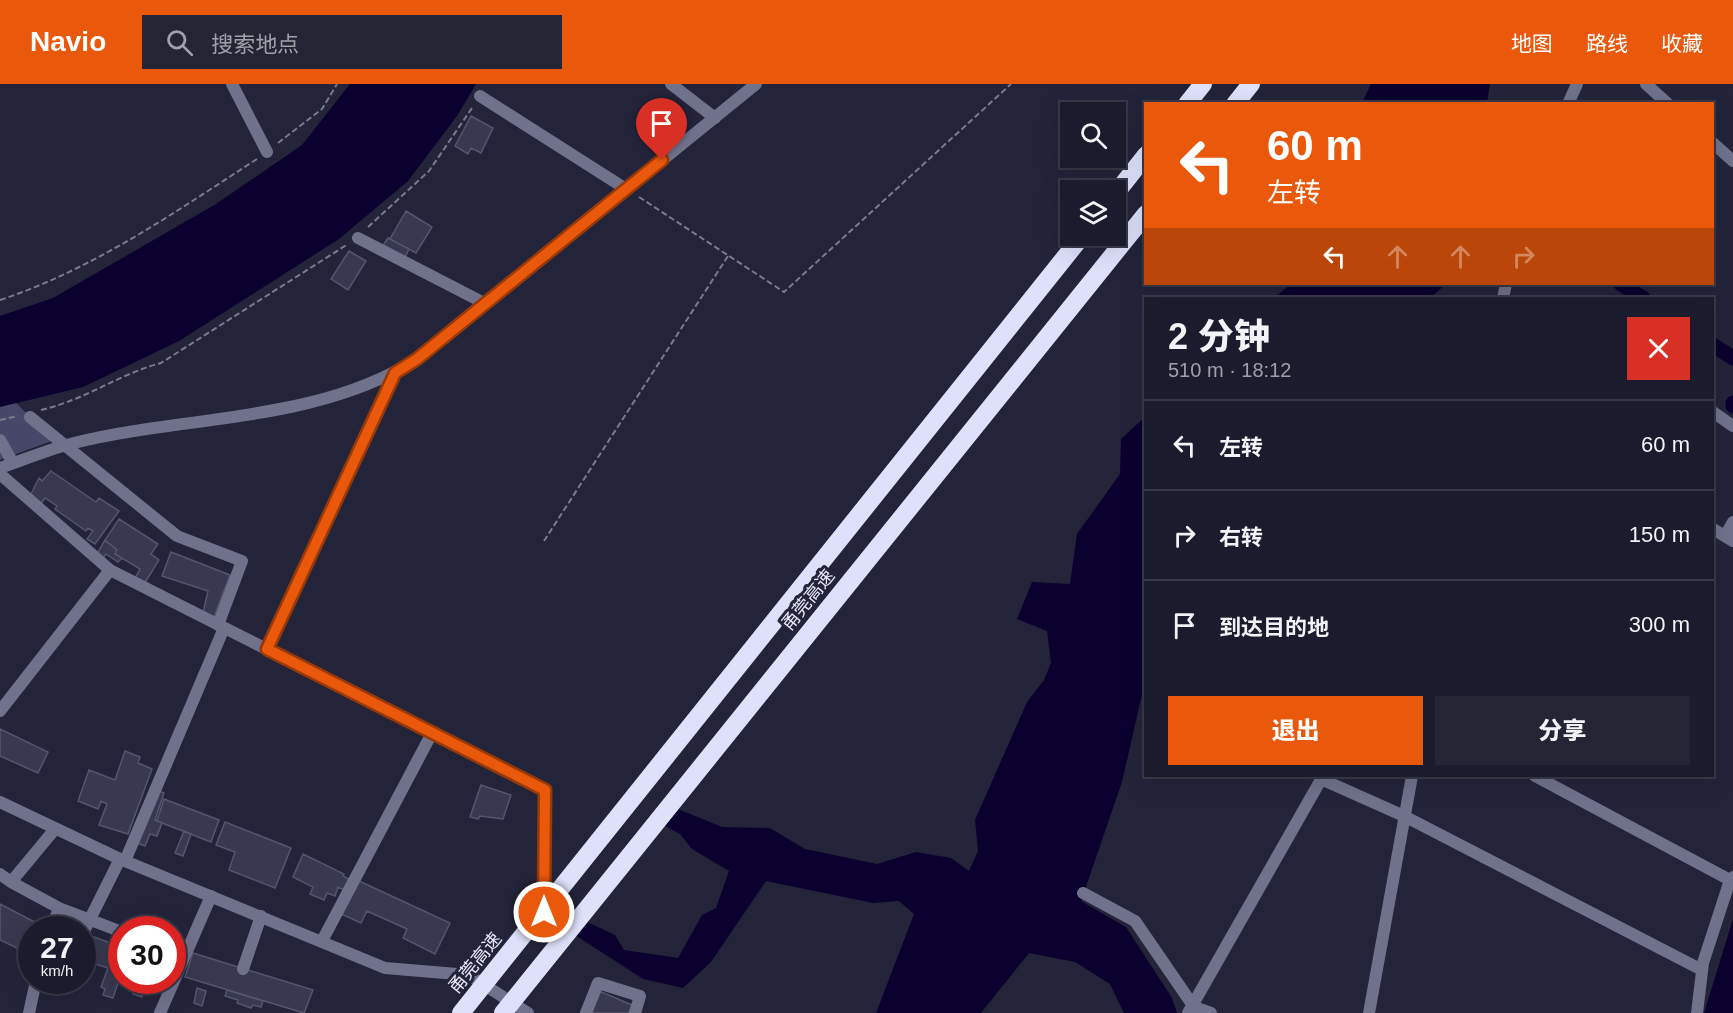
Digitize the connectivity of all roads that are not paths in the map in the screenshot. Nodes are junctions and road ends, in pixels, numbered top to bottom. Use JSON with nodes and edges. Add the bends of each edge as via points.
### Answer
{"nodes":[{"id":1,"x":232,"y":84,"type":"edge"},
{"id":2,"x":671,"y":84,"type":"edge"},
{"id":3,"x":756,"y":84,"type":"edge"},
{"id":4,"x":1203,"y":84,"type":"edge"},
{"id":5,"x":1251,"y":84,"type":"edge"},
{"id":6,"x":1577,"y":84,"type":"edge"},
{"id":7,"x":1646,"y":84,"type":"edge"},
{"id":8,"x":480,"y":96,"type":"road end"},
{"id":9,"x":1190,"y":102,"type":"edge"},
{"id":10,"x":1237,"y":102,"type":"edge"},
{"id":11,"x":1569,"y":102,"type":"edge"},
{"id":12,"x":1666,"y":102,"type":"edge"},
{"id":13,"x":715,"y":118,"type":"junction"},
{"id":14,"x":1714,"y":144,"type":"edge"},
{"id":15,"x":267,"y":152,"type":"road end"},
{"id":16,"x":1144,"y":158,"type":"edge"},
{"id":17,"x":1733,"y":161,"type":"edge"},
{"id":18,"x":1126,"y":180,"type":"edge"},
{"id":19,"x":626,"y":189,"type":"junction"},
{"id":20,"x":1144,"y":216,"type":"edge"},
{"id":21,"x":358,"y":238,"type":"road end"},
{"id":22,"x":1074,"y":246,"type":"edge"},
{"id":23,"x":486,"y":304,"type":"junction"},
{"id":24,"x":395,"y":373,"type":"junction"},
{"id":25,"x":1714,"y":413,"type":"edge"},
{"id":26,"x":28,"y":414,"type":"road end"},
{"id":27,"x":1733,"y":426,"type":"edge"},
{"id":28,"x":0,"y":440,"type":"edge"},
{"id":29,"x":66,"y":446,"type":"junction"},
{"id":30,"x":14,"y":463,"type":"junction"},
{"id":31,"x":0,"y":468,"type":"edge"},
{"id":32,"x":0,"y":474,"type":"edge"},
{"id":33,"x":1733,"y":522,"type":"edge"},
{"id":34,"x":1714,"y":530,"type":"edge"},
{"id":35,"x":1729,"y":538,"type":"edge"},
{"id":36,"x":110,"y":570,"type":"junction"},
{"id":37,"x":221,"y":626,"type":"junction"},
{"id":38,"x":267,"y":649,"type":"junction"},
{"id":39,"x":0,"y":711,"type":"edge"},
{"id":40,"x":432,"y":733,"type":"junction"},
{"id":41,"x":1322,"y":777,"type":"edge"},
{"id":42,"x":1412,"y":777,"type":"edge"},
{"id":43,"x":1537,"y":777,"type":"edge"},
{"id":44,"x":0,"y":802,"type":"edge"},
{"id":45,"x":1404,"y":816,"type":"junction"},
{"id":46,"x":55,"y":829,"type":"junction"},
{"id":47,"x":123,"y":860,"type":"junction"},
{"id":48,"x":0,"y":874,"type":"edge"},
{"id":49,"x":1731,"y":878,"type":"edge"},
{"id":50,"x":11,"y":882,"type":"junction"},
{"id":51,"x":1083,"y":893,"type":"dead end"},
{"id":52,"x":211,"y":896,"type":"junction"},
{"id":53,"x":59,"y":908,"type":"junction"},
{"id":54,"x":544,"y":912,"type":"junction"},
{"id":55,"x":56,"y":916,"type":"edge"},
{"id":56,"x":80,"y":916,"type":"edge"},
{"id":57,"x":92,"y":916,"type":"edge"},
{"id":58,"x":261,"y":916,"type":"junction"},
{"id":59,"x":186,"y":941,"type":"edge"},
{"id":60,"x":322,"y":941,"type":"junction"},
{"id":61,"x":243,"y":969,"type":"dead end"},
{"id":62,"x":1702,"y":970,"type":"junction"},
{"id":63,"x":33,"y":994,"type":"edge"},
{"id":64,"x":166,"y":994,"type":"edge"},
{"id":65,"x":1192,"y":1011,"type":"edge"},
{"id":66,"x":28,"y":1013,"type":"edge"},
{"id":67,"x":160,"y":1013,"type":"edge"},
{"id":68,"x":461,"y":1013,"type":"edge"},
{"id":69,"x":503,"y":1013,"type":"edge"},
{"id":70,"x":528,"y":1013,"type":"edge"},
{"id":71,"x":586,"y":1013,"type":"edge"},
{"id":72,"x":634,"y":1013,"type":"edge"},
{"id":73,"x":1211,"y":1013,"type":"edge"},
{"id":74,"x":1369,"y":1013,"type":"edge"},
{"id":75,"x":1697,"y":1013,"type":"edge"}],
"edges":[{"from":1,"to":15,"type":"street"},
{"from":2,"to":13,"type":"street"},
{"from":3,"to":13,"type":"street"},
{"from":4,"to":9,"type":"highway"},
{"from":5,"to":10,"type":"highway"},
{"from":6,"to":11,"type":"street"},
{"from":7,"to":12,"type":"street"},
{"from":8,"to":19,"type":"street"},
{"from":13,"to":19,"type":"street"},
{"from":14,"to":17,"type":"street"},
{"from":16,"to":18,"type":"highway"},
{"from":19,"to":23,"type":"street"},
{"from":20,"to":69,"type":"highway","name":"甬莞高速","bridge":true},
{"from":21,"to":23,"type":"street"},
{"from":22,"to":54,"type":"highway","name":"甬莞高速","bridge":true},
{"from":23,"to":24,"type":"street"},
{"from":24,"to":29,"type":"street","via":[[311,402]]},
{"from":24,"to":38,"type":"street"},
{"from":25,"to":27,"type":"street"},
{"from":26,"to":29,"type":"street"},
{"from":28,"to":30,"type":"street"},
{"from":29,"to":30,"type":"street"},
{"from":29,"to":37,"type":"street","via":[[177,536],[242,561]]},
{"from":30,"to":31,"type":"street"},
{"from":32,"to":36,"type":"street"},
{"from":33,"to":35,"type":"street"},
{"from":34,"to":35,"type":"street"},
{"from":36,"to":37,"type":"street"},
{"from":36,"to":39,"type":"street"},
{"from":37,"to":38,"type":"street"},
{"from":37,"to":47,"type":"street"},
{"from":38,"to":40,"type":"street"},
{"from":40,"to":54,"type":"street","via":[[545,790]]},
{"from":40,"to":60,"type":"street"},
{"from":41,"to":45,"type":"street"},
{"from":41,"to":65,"type":"street"},
{"from":42,"to":45,"type":"street"},
{"from":43,"to":49,"type":"street"},
{"from":44,"to":46,"type":"street"},
{"from":45,"to":62,"type":"street"},
{"from":45,"to":74,"type":"street"},
{"from":46,"to":47,"type":"street"},
{"from":46,"to":50,"type":"street"},
{"from":47,"to":52,"type":"street"},
{"from":47,"to":57,"type":"street"},
{"from":48,"to":50,"type":"street"},
{"from":49,"to":62,"type":"street"},
{"from":50,"to":53,"type":"street"},
{"from":51,"to":65,"type":"street","via":[[1135,921]]},
{"from":52,"to":58,"type":"street"},
{"from":52,"to":59,"type":"street"},
{"from":53,"to":55,"type":"street"},
{"from":53,"to":56,"type":"street"},
{"from":54,"to":68,"type":"highway","name":"甬莞高速","bridge":true},
{"from":58,"to":60,"type":"street"},
{"from":58,"to":61,"type":"street"},
{"from":60,"to":70,"type":"street","via":[[385,968],[469,975]]},
{"from":62,"to":75,"type":"street"},
{"from":63,"to":66,"type":"street"},
{"from":64,"to":67,"type":"street"},
{"from":65,"to":73,"type":"street"},
{"from":71,"to":72,"type":"street","via":[[598,983],[640,996]]}]}
